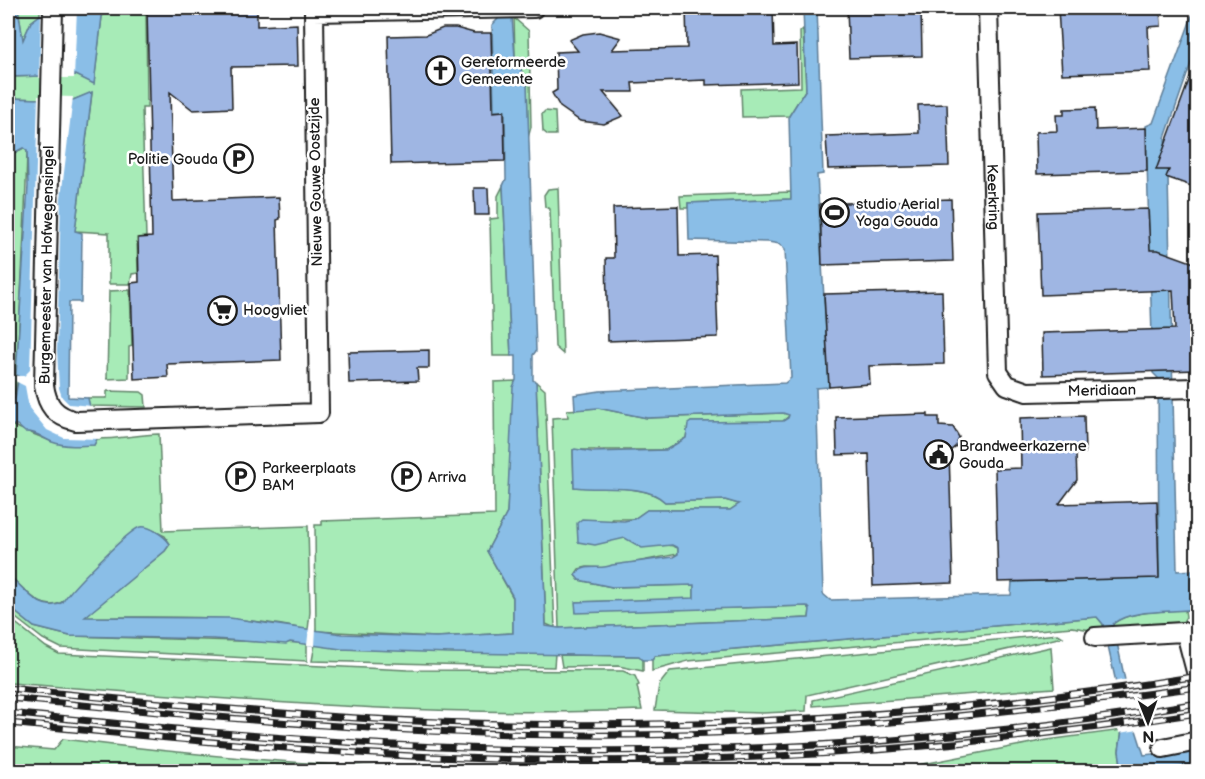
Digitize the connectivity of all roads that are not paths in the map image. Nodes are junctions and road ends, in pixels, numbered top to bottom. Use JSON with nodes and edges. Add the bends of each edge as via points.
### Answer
{"nodes":[{"id":1,"x":53,"y":8,"type":"edge"},
{"id":2,"x":534,"y":8,"type":"edge"},
{"id":3,"x":988,"y":8,"type":"edge"},
{"id":4,"x":1007,"y":385,"type":"joint"},
{"id":5,"x":1197,"y":388,"type":"edge"},
{"id":6,"x":159,"y":419,"type":"joint"},
{"id":7,"x":1105,"y":637,"type":"dead end"},
{"id":8,"x":1197,"y":679,"type":"edge"},
{"id":9,"x":1197,"y":741,"type":"edge"},
{"id":10,"x":1163,"y":748,"type":"dead end"}],
"edges":[{"from":1,"to":6,"type":"street","name":"Burgemeester van Hofwegensingel","via":[[42,366],[46,401],[64,419],[76,422]]},
{"from":2,"to":6,"type":"street","name":"Nieuwe Gouwe Oostzijde","via":[[314,12],[319,413]]},
{"from":3,"to":4,"type":"street","name":"Keerkring","via":[[998,372]]},
{"from":4,"to":5,"type":"street","name":"Meridiaan","via":[[1027,392]]},
{"from":7,"to":8,"type":"street","via":[[1183,632]]},
{"from":9,"to":10,"type":"street"}]}
